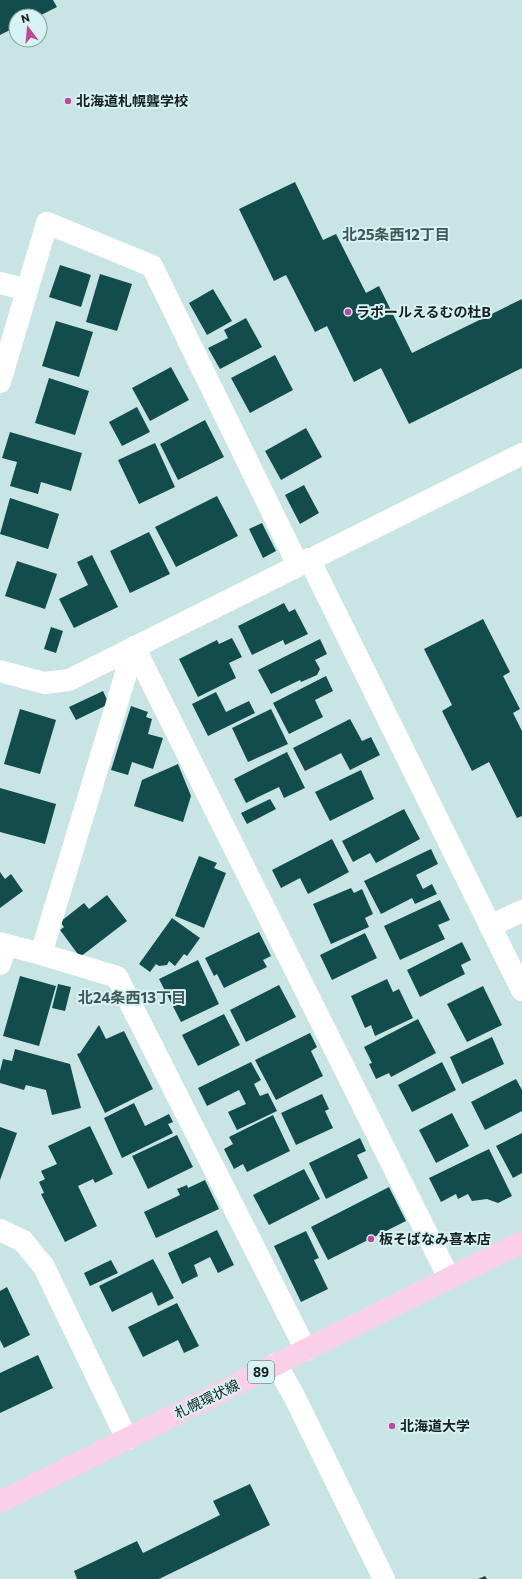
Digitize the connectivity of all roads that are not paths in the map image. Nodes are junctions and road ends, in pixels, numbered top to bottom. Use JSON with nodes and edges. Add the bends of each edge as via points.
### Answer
{"nodes":[{"id":1,"x":0,"y":283,"type":"edge"},
{"id":2,"x":27,"y":290,"type":"junction"},
{"id":3,"x":0,"y":382,"type":"edge"},
{"id":4,"x":522,"y":454,"type":"edge"},
{"id":5,"x":303,"y":562,"type":"junction"},
{"id":6,"x":134,"y":647,"type":"junction"},
{"id":7,"x":0,"y":671,"type":"edge"},
{"id":8,"x":522,"y":911,"type":"edge"},
{"id":9,"x":490,"y":926,"type":"junction"},
{"id":10,"x":2,"y":951,"type":"edge"},
{"id":11,"x":40,"y":954,"type":"junction"},
{"id":12,"x":522,"y":990,"type":"edge"},
{"id":13,"x":0,"y":1230,"type":"edge"},
{"id":14,"x":522,"y":1242,"type":"edge"},
{"id":15,"x":449,"y":1278,"type":"junction"},
{"id":16,"x":306,"y":1350,"type":"junction"},
{"id":17,"x":276,"y":1364,"type":"junction"},
{"id":18,"x":127,"y":1439,"type":"junction"},
{"id":19,"x":0,"y":1502,"type":"edge"},
{"id":20,"x":384,"y":1579,"type":"edge"}],
"edges":[{"from":1,"to":2,"type":"street"},
{"from":2,"to":3,"type":"street"},
{"from":2,"to":5,"type":"street","via":[[47,223],[152,266]]},
{"from":4,"to":5,"type":"street"},
{"from":5,"to":6,"type":"street"},
{"from":5,"to":9,"type":"street"},
{"from":6,"to":7,"type":"street","via":[[69,680],[44,683]]},
{"from":6,"to":11,"type":"street"},
{"from":6,"to":15,"type":"street"},
{"from":8,"to":9,"type":"street"},
{"from":9,"to":12,"type":"street"},
{"from":10,"to":11,"type":"street"},
{"from":11,"to":16,"type":"street","via":[[117,977]]},
{"from":13,"to":18,"type":"street","via":[[23,1241],[44,1267]]},
{"from":14,"to":15,"type":"main road","name":"札幌環状線","number":"89"},
{"from":15,"to":16,"type":"main road","name":"札幌環状線","number":"89"},
{"from":16,"to":17,"type":"main road","name":"札幌環状線","number":"89"},
{"from":17,"to":18,"type":"main road","name":"札幌環状線","number":"89"},
{"from":17,"to":20,"type":"street"},
{"from":18,"to":19,"type":"main road","name":"札幌環状線","number":"89"}]}
